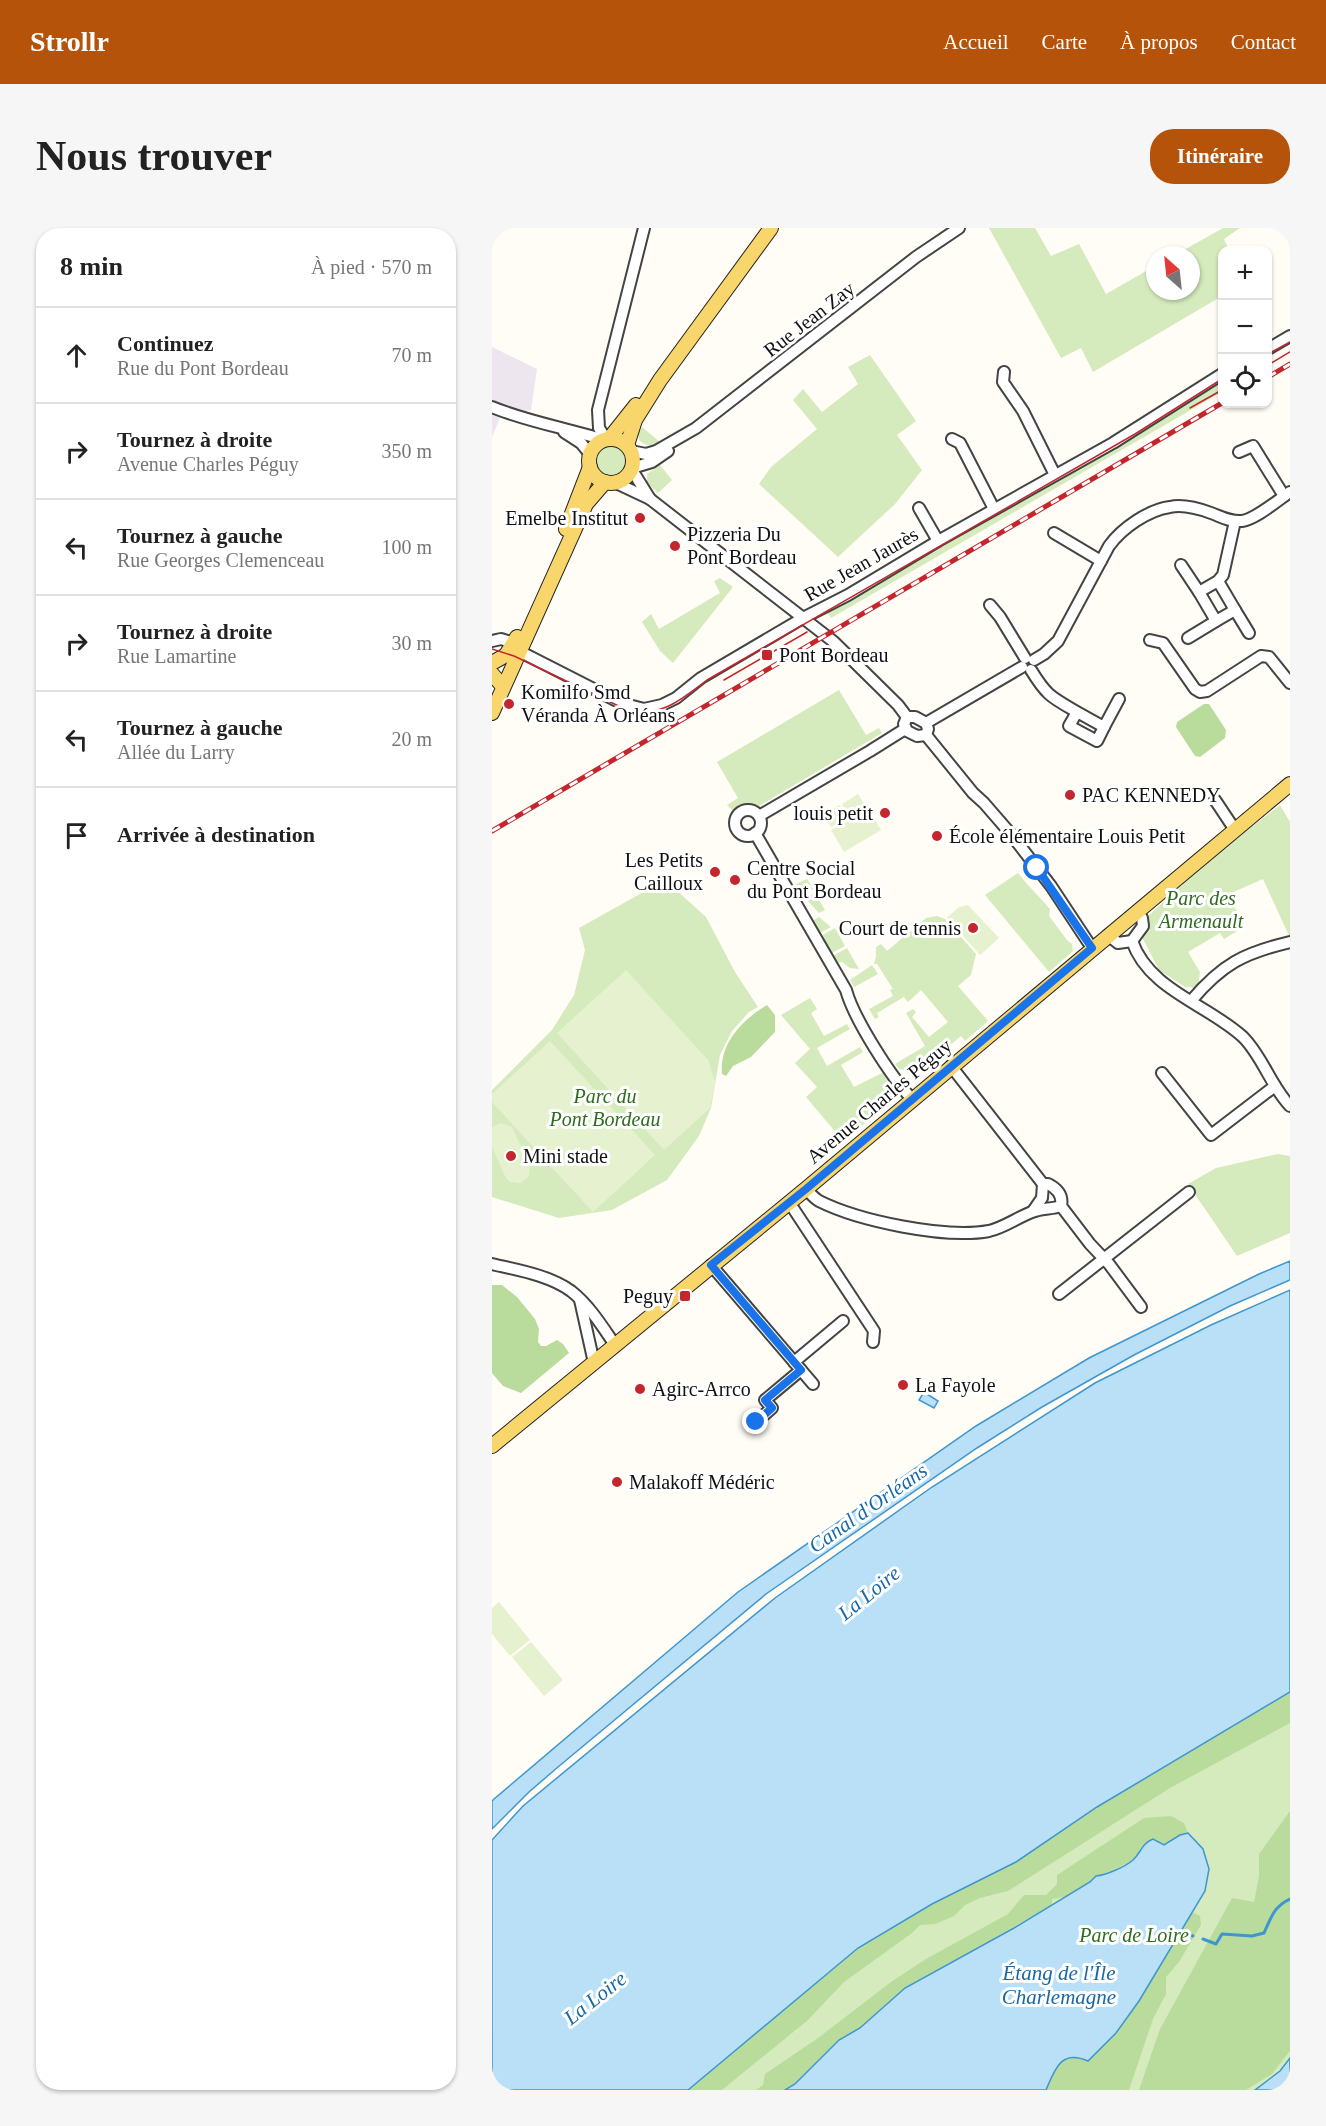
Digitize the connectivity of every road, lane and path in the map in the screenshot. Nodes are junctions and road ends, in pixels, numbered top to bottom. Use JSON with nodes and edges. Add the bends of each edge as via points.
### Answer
{"nodes":[{"id":1,"x":644,"y":228,"type":"edge"},
{"id":2,"x":771,"y":228,"type":"edge"},
{"id":3,"x":959,"y":228,"type":"edge"},
{"id":4,"x":1290,"y":336,"type":"edge"},
{"id":5,"x":1272,"y":346,"type":"edge"},
{"id":6,"x":1004,"y":372,"type":"dead end"},
{"id":7,"x":1218,"y":377,"type":"edge"},
{"id":8,"x":660,"y":380,"type":"junction"},
{"id":9,"x":492,"y":407,"type":"edge"},
{"id":10,"x":556,"y":428,"type":"junction"},
{"id":11,"x":681,"y":438,"type":"junction"},
{"id":12,"x":606,"y":439,"type":"junction"},
{"id":13,"x":952,"y":439,"type":"dead end"},
{"id":14,"x":629,"y":448,"type":"junction"},
{"id":15,"x":1239,"y":452,"type":"dead end"},
{"id":16,"x":590,"y":461,"type":"junction"},
{"id":17,"x":632,"y":469,"type":"junction"},
{"id":18,"x":1055,"y":475,"type":"junction"},
{"id":19,"x":610,"y":482,"type":"junction"},
{"id":20,"x":1287,"y":494,"type":"edge"},
{"id":21,"x":650,"y":499,"type":"junction"},
{"id":22,"x":919,"y":508,"type":"dead end"},
{"id":23,"x":994,"y":509,"type":"junction"},
{"id":24,"x":1235,"y":521,"type":"junction"},
{"id":25,"x":1054,"y":533,"type":"dead end"},
{"id":26,"x":938,"y":541,"type":"junction"},
{"id":27,"x":1101,"y":561,"type":"junction"},
{"id":28,"x":1181,"y":564,"type":"dead end"},
{"id":29,"x":1218,"y":581,"type":"junction"},
{"id":30,"x":1199,"y":592,"type":"junction"},
{"id":31,"x":990,"y":605,"type":"dead end"},
{"id":32,"x":1235,"y":610,"type":"junction"},
{"id":33,"x":803,"y":618,"type":"junction"},
{"id":34,"x":1216,"y":621,"type":"junction"},
{"id":35,"x":1249,"y":633,"type":"dead end"},
{"id":36,"x":1188,"y":638,"type":"dead end"},
{"id":37,"x":1150,"y":640,"type":"dead end"},
{"id":38,"x":492,"y":641,"type":"edge"},
{"id":39,"x":508,"y":655,"type":"edge"},
{"id":40,"x":1028,"y":664,"type":"junction"},
{"id":41,"x":496,"y":679,"type":"edge"},
{"id":42,"x":1290,"y":683,"type":"edge"},
{"id":43,"x":1119,"y":699,"type":"dead end"},
{"id":44,"x":492,"y":701,"type":"edge"},
{"id":45,"x":1077,"y":712,"type":"junction"},
{"id":46,"x":492,"y":713,"type":"edge"},
{"id":47,"x":907,"y":717,"type":"junction"},
{"id":48,"x":927,"y":723,"type":"junction"},
{"id":49,"x":1104,"y":727,"type":"junction"},
{"id":50,"x":905,"y":729,"type":"junction"},
{"id":51,"x":926,"y":735,"type":"junction"},
{"id":52,"x":1290,"y":784,"type":"edge"},
{"id":53,"x":1215,"y":800,"type":"dead end"},
{"id":54,"x":759,"y":816,"type":"junction"},
{"id":55,"x":1235,"y":830,"type":"junction"},
{"id":56,"x":755,"y":833,"type":"junction"},
{"id":57,"x":1137,"y":912,"type":"junction"},
{"id":58,"x":1108,"y":935,"type":"junction"},
{"id":59,"x":1132,"y":941,"type":"junction"},
{"id":60,"x":1290,"y":942,"type":"edge"},
{"id":61,"x":1092,"y":948,"type":"junction"},
{"id":62,"x":1191,"y":1001,"type":"junction"},
{"id":63,"x":951,"y":1066,"type":"junction"},
{"id":64,"x":1162,"y":1073,"type":"dead end"},
{"id":65,"x":1275,"y":1086,"type":"junction"},
{"id":66,"x":912,"y":1099,"type":"junction"},
{"id":67,"x":1290,"y":1106,"type":"edge"},
{"id":68,"x":1043,"y":1184,"type":"junction"},
{"id":69,"x":806,"y":1189,"type":"junction"},
{"id":70,"x":1189,"y":1192,"type":"dead end"},
{"id":71,"x":789,"y":1202,"type":"junction"},
{"id":72,"x":1061,"y":1206,"type":"junction"},
{"id":73,"x":1032,"y":1212,"type":"junction"},
{"id":74,"x":1103,"y":1258,"type":"junction"},
{"id":75,"x":492,"y":1264,"type":"edge"},
{"id":76,"x":711,"y":1265,"type":"junction"},
{"id":77,"x":1059,"y":1294,"type":"dead end"},
{"id":78,"x":580,"y":1300,"type":"junction"},
{"id":79,"x":1141,"y":1307,"type":"dead end"},
{"id":80,"x":843,"y":1321,"type":"dead end"},
{"id":81,"x":873,"y":1342,"type":"dead end"},
{"id":82,"x":615,"y":1345,"type":"junction"},
{"id":83,"x":594,"y":1363,"type":"junction"},
{"id":84,"x":798,"y":1366,"type":"junction"},
{"id":85,"x":813,"y":1384,"type":"dead end"},
{"id":86,"x":756,"y":1422,"type":"dead end"},
{"id":87,"x":492,"y":1446,"type":"edge"}],
"edges":[{"from":1,"to":12,"type":"street","via":[[598,410],[599,428]]},
{"from":2,"to":8,"type":"main road"},
{"from":3,"to":11,"type":"street","name":"Rue Jean Zay"},
{"from":4,"to":5,"type":"street"},
{"from":6,"to":18,"type":"street","via":[[1003,382],[1023,411]]},
{"from":7,"to":18,"type":"street","name":"Rue Jean Jaurès"},
{"from":8,"to":12,"type":"main road"},
{"from":8,"to":14,"type":"main road","via":[[635,420]]},
{"from":9,"to":10,"type":"street"},
{"from":10,"to":12,"type":"street"},
{"from":10,"to":16,"type":"street","via":[[581,443]]},
{"from":11,"to":14,"type":"street","name":"Rue Jean Zay","via":[[646,454]]},
{"from":11,"to":17,"type":"street","name":"Rue Jean Zay","via":[[652,462]]},
{"from":12,"to":14,"type":"main road","via":[[619,440]]},
{"from":12,"to":16,"type":"main road","via":[[598,443]]},
{"from":13,"to":23,"type":"street","via":[[960,443]]},
{"from":14,"to":17,"type":"main road"},
{"from":15,"to":20,"type":"street","via":[[1253,446]]},
{"from":16,"to":19,"type":"main road","via":[[598,479]]},
{"from":16,"to":39,"type":"main road","via":[[566,528]]},
{"from":17,"to":19,"type":"main road","via":[[628,476]]},
{"from":17,"to":21,"type":"street"},
{"from":18,"to":23,"type":"street","name":"Rue Jean Jaurès"},
{"from":19,"to":21,"type":"street"},
{"from":19,"to":39,"type":"main road","via":[[586,504]]},
{"from":20,"to":24,"type":"street","via":[[1248,520]]},
{"from":21,"to":33,"type":"street"},
{"from":22,"to":26,"type":"street"},
{"from":23,"to":26,"type":"street","name":"Rue Jean Jaurès"},
{"from":24,"to":27,"type":"street","via":[[1181,506],[1167,507],[1120,532]]},
{"from":24,"to":29,"type":"street","via":[[1223,575]]},
{"from":25,"to":27,"type":"street"},
{"from":26,"to":33,"type":"street","name":"Rue Jean Jaurès"},
{"from":27,"to":40,"type":"street","via":[[1058,641]]},
{"from":28,"to":30,"type":"street"},
{"from":29,"to":30,"type":"street"},
{"from":29,"to":32,"type":"street"},
{"from":30,"to":34,"type":"street"},
{"from":31,"to":40,"type":"street"},
{"from":32,"to":34,"type":"street"},
{"from":32,"to":35,"type":"street"},
{"from":33,"to":39,"type":"street","name":"Rue Jean Jaurès","via":[[701,678],[669,702],[644,709]]},
{"from":33,"to":47,"type":"street","via":[[844,652]]},
{"from":34,"to":36,"type":"street"},
{"from":37,"to":42,"type":"street","via":[[1163,643],[1200,692],[1265,656]]},
{"from":38,"to":39,"type":"street","via":[[501,639]]},
{"from":39,"to":41,"type":"main road"},
{"from":39,"to":46,"type":"main road"},
{"from":40,"to":45,"type":"street","via":[[1049,696]]},
{"from":40,"to":48,"type":"street"},
{"from":41,"to":44,"type":"main road"},
{"from":43,"to":49,"type":"street"},
{"from":45,"to":49,"type":"street"},
{"from":45,"to":49,"type":"street","via":[[1069,726],[1097,741]]},
{"from":47,"to":48,"type":"street"},
{"from":47,"to":50,"type":"street"},
{"from":48,"to":51,"type":"street"},
{"from":50,"to":51,"type":"street","via":[[917,736]]},
{"from":50,"to":54,"type":"street"},
{"from":51,"to":61,"type":"street","via":[[1010,833]]},
{"from":52,"to":55,"type":"main road","name":"Avenue Charles Péguy"},
{"from":53,"to":55,"type":"street"},
{"from":54,"to":56,"type":"street","via":[[760,827]]},
{"from":54,"to":56,"type":"street","via":[[748,810],[736,818],[740,832]]},
{"from":55,"to":57,"type":"main road","name":"Avenue Charles Péguy"},
{"from":56,"to":66,"type":"street","via":[[866,1031],[897,1083]]},
{"from":57,"to":58,"type":"main road","name":"Avenue Charles Péguy"},
{"from":57,"to":59,"type":"street","via":[[1143,926]]},
{"from":58,"to":59,"type":"street","via":[[1118,943]]},
{"from":58,"to":61,"type":"main road","name":"Avenue Charles Péguy"},
{"from":59,"to":62,"type":"street","via":[[1138,955],[1159,980]]},
{"from":60,"to":62,"type":"street","via":[[1247,954],[1221,970]]},
{"from":61,"to":63,"type":"main road","name":"Avenue Charles Péguy"},
{"from":62,"to":65,"type":"street","via":[[1245,1039]]},
{"from":63,"to":66,"type":"main road","name":"Avenue Charles Péguy"},
{"from":63,"to":68,"type":"street"},
{"from":64,"to":65,"type":"street","via":[[1211,1135]]},
{"from":65,"to":67,"type":"street"},
{"from":66,"to":69,"type":"main road","name":"Avenue Charles Péguy"},
{"from":68,"to":72,"type":"street","via":[[1058,1191]]},
{"from":68,"to":73,"type":"street","via":[[1042,1198]]},
{"from":69,"to":71,"type":"main road","name":"Avenue Charles Péguy"},
{"from":69,"to":73,"type":"street","via":[[818,1200],[860,1216],[920,1230],[986,1231]]},
{"from":70,"to":74,"type":"street"},
{"from":71,"to":76,"type":"main road","name":"Avenue Charles Péguy"},
{"from":71,"to":81,"type":"street","via":[[874,1331]]},
{"from":72,"to":73,"type":"street"},
{"from":72,"to":74,"type":"street"},
{"from":74,"to":77,"type":"street"},
{"from":74,"to":79,"type":"street"},
{"from":75,"to":78,"type":"street","via":[[555,1283]]},
{"from":76,"to":82,"type":"main road","name":"Avenue Charles Péguy"},
{"from":76,"to":84,"type":"street"},
{"from":78,"to":82,"type":"street"},
{"from":78,"to":83,"type":"street"},
{"from":80,"to":84,"type":"street"},
{"from":82,"to":83,"type":"main road","name":"Avenue Charles Péguy"},
{"from":83,"to":87,"type":"main road","name":"Avenue Charles Péguy"},
{"from":84,"to":85,"type":"street"},
{"from":84,"to":86,"type":"street","via":[[765,1400],[772,1408]]}]}
